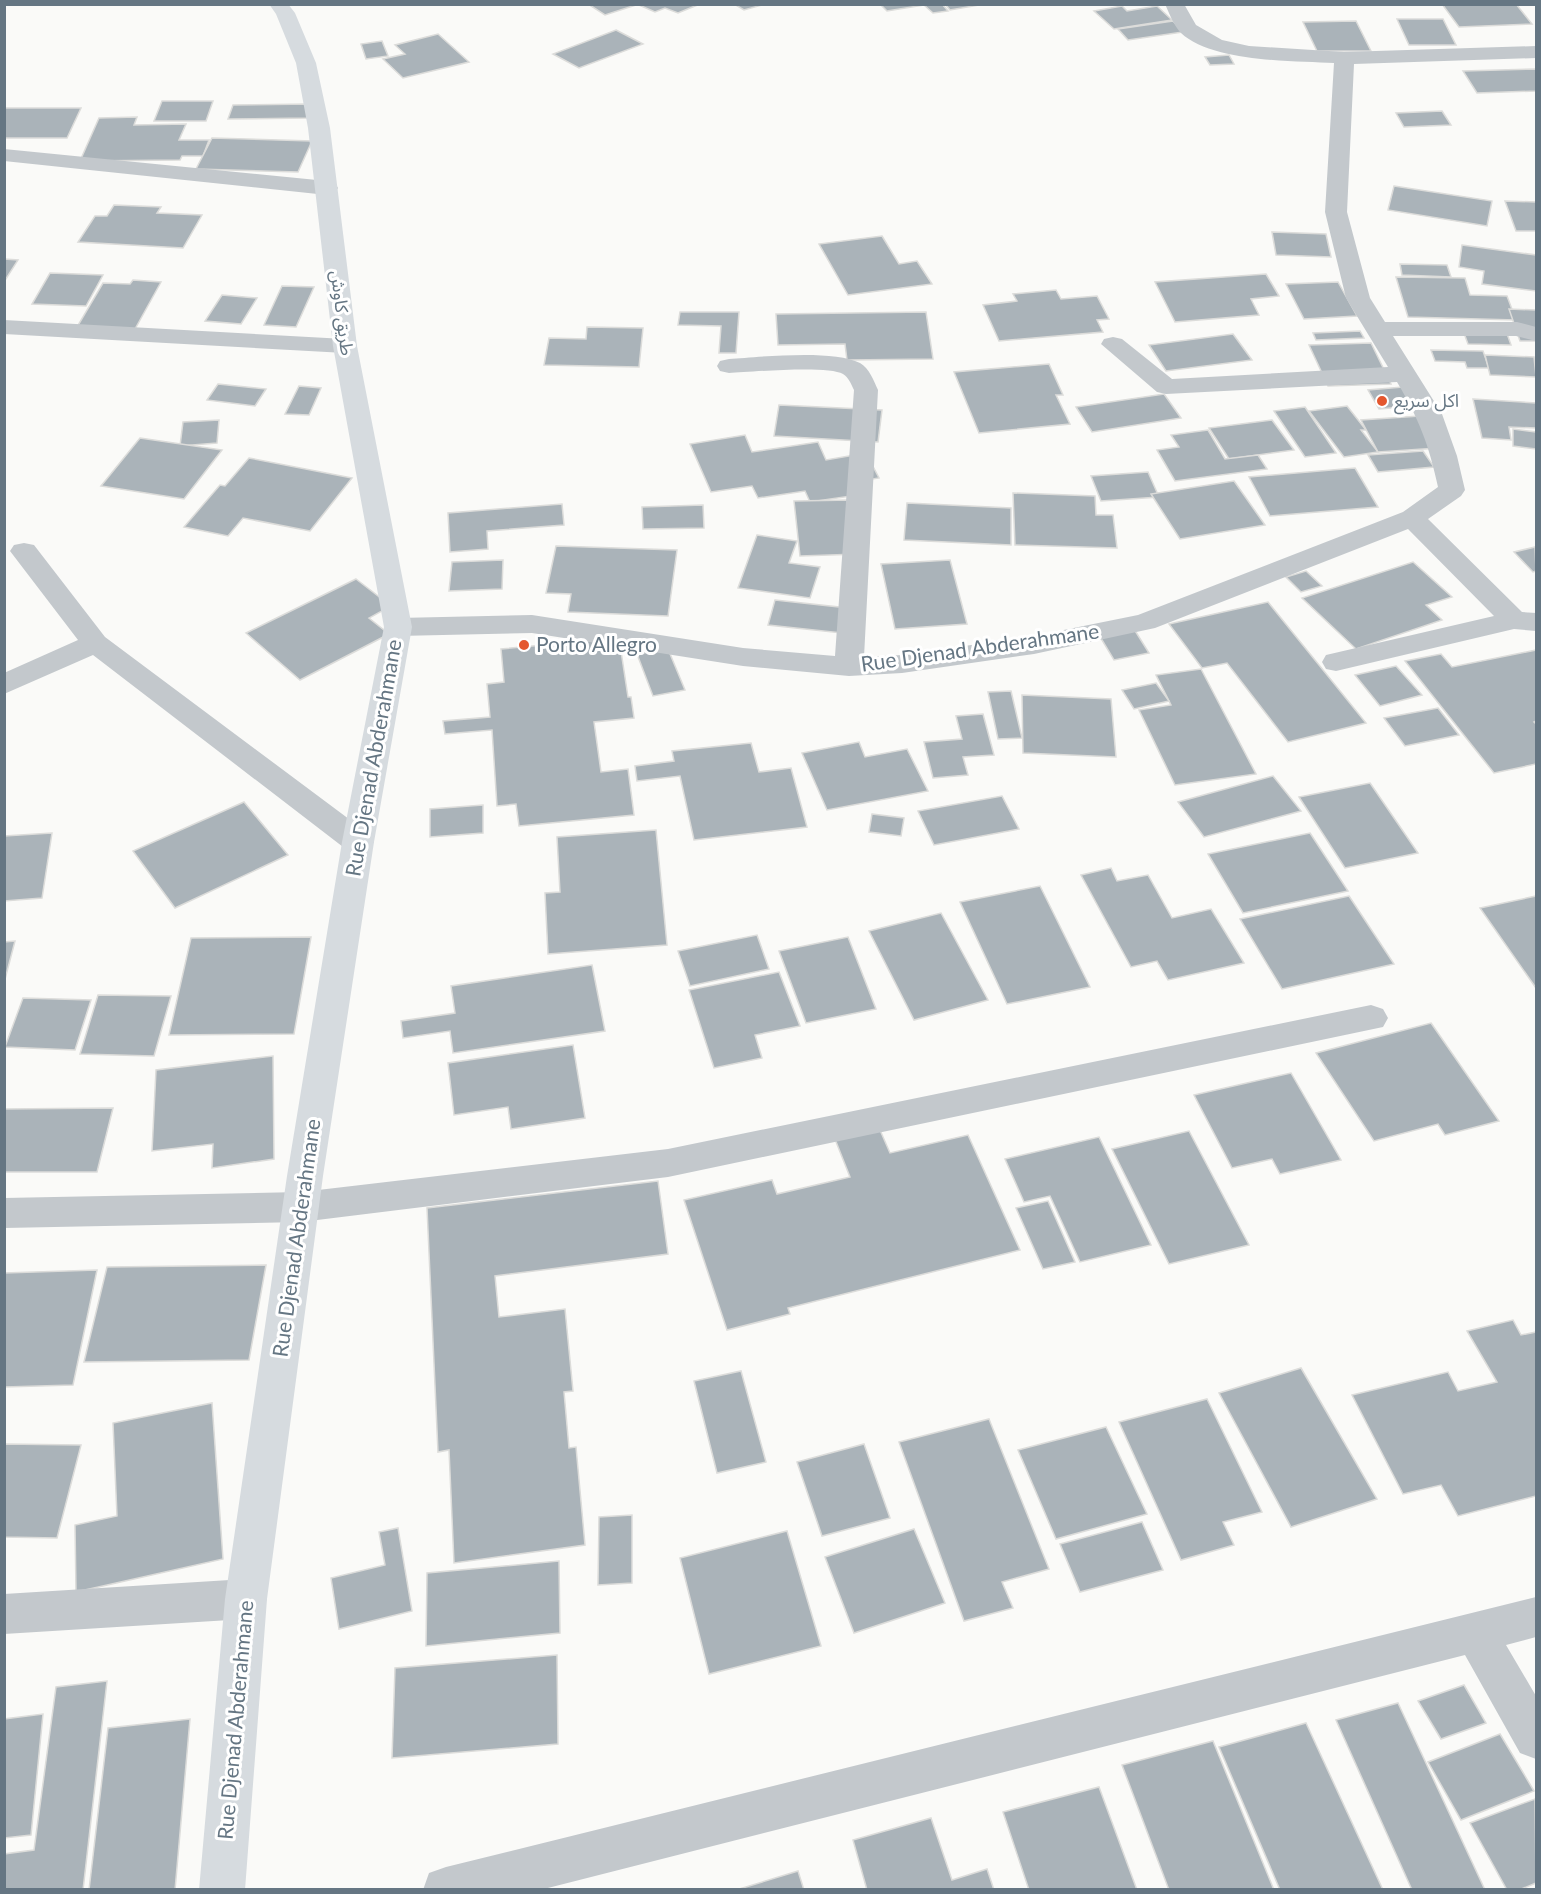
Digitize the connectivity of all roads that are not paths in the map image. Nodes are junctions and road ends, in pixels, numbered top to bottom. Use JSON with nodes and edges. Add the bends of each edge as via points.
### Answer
{"nodes":[{"id":1,"x":278,"y":4,"type":"edge"},
{"id":2,"x":1174,"y":4,"type":"edge"},
{"id":3,"x":1536,"y":52,"type":"edge"},
{"id":4,"x":1344,"y":58,"type":"junction"},
{"id":5,"x":4,"y":155,"type":"edge"},
{"id":6,"x":327,"y":188,"type":"junction"},
{"id":7,"x":4,"y":327,"type":"edge"},
{"id":8,"x":1375,"y":328,"type":"junction"},
{"id":9,"x":1536,"y":334,"type":"edge"},
{"id":10,"x":1113,"y":344,"type":"dead end"},
{"id":11,"x":345,"y":346,"type":"junction"},
{"id":12,"x":729,"y":366,"type":"dead end"},
{"id":13,"x":1403,"y":374,"type":"junction"},
{"id":14,"x":1412,"y":518,"type":"junction"},
{"id":15,"x":24,"y":551,"type":"dead end"},
{"id":16,"x":1525,"y":621,"type":"edge"},
{"id":17,"x":398,"y":627,"type":"junction"},
{"id":18,"x":95,"y":643,"type":"junction"},
{"id":19,"x":1336,"y":662,"type":"dead end"},
{"id":20,"x":849,"y":667,"type":"junction"},
{"id":21,"x":4,"y":685,"type":"edge"},
{"id":22,"x":358,"y":842,"type":"junction"},
{"id":23,"x":1371,"y":1018,"type":"dead end"},
{"id":24,"x":301,"y":1207,"type":"junction"},
{"id":25,"x":4,"y":1213,"type":"edge"},
{"id":26,"x":246,"y":1599,"type":"junction"},
{"id":27,"x":4,"y":1614,"type":"edge"},
{"id":28,"x":1536,"y":1617,"type":"edge"},
{"id":29,"x":1475,"y":1632,"type":"junction"},
{"id":30,"x":1536,"y":1737,"type":"edge"},
{"id":31,"x":222,"y":1890,"type":"edge"},
{"id":32,"x":446,"y":1890,"type":"edge"}],
"edges":[{"from":1,"to":6,"type":"street","name":"طريق كاوش","via":[[306,63],[320,128]]},
{"from":2,"to":4,"type":"street","via":[[1188,28],[1215,44],[1249,52]]},
{"from":3,"to":4,"type":"street"},
{"from":4,"to":8,"type":"street","name":"Rue Djenad Abderahmane","via":[[1336,212],[1358,298]]},
{"from":5,"to":6,"type":"street"},
{"from":6,"to":11,"type":"street","name":"طريق كاوش"},
{"from":7,"to":11,"type":"street"},
{"from":8,"to":9,"type":"street","via":[[1517,329]]},
{"from":8,"to":13,"type":"street","name":"Rue Djenad Abderahmane"},
{"from":10,"to":13,"type":"street","via":[[1166,387]]},
{"from":11,"to":17,"type":"street","name":"طريق كاوش"},
{"from":12,"to":20,"type":"street","via":[[849,367],[866,390]]},
{"from":13,"to":14,"type":"street","name":"Rue Djenad Abderahmane","via":[[1429,414],[1452,490]]},
{"from":14,"to":16,"type":"street"},
{"from":14,"to":20,"type":"street","name":"Rue Djenad Abderahmane","via":[[1145,622],[1034,645],[902,664]]},
{"from":15,"to":18,"type":"street"},
{"from":16,"to":19,"type":"street"},
{"from":17,"to":20,"type":"street","name":"Rue Djenad Abderahmane","via":[[532,624],[743,657]]},
{"from":17,"to":22,"type":"street","name":"Rue Djenad Abderahmane"},
{"from":18,"to":21,"type":"street"},
{"from":18,"to":22,"type":"street"},
{"from":22,"to":24,"type":"street","name":"Rue Djenad Abderahmane"},
{"from":23,"to":24,"type":"street","via":[[668,1162]]},
{"from":24,"to":25,"type":"street"},
{"from":24,"to":26,"type":"street","name":"Rue Djenad Abderahmane"},
{"from":26,"to":27,"type":"street"},
{"from":26,"to":31,"type":"street","name":"Rue Djenad Abderahmane"},
{"from":28,"to":29,"type":"street"},
{"from":29,"to":30,"type":"street"},
{"from":29,"to":32,"type":"street"}]}
